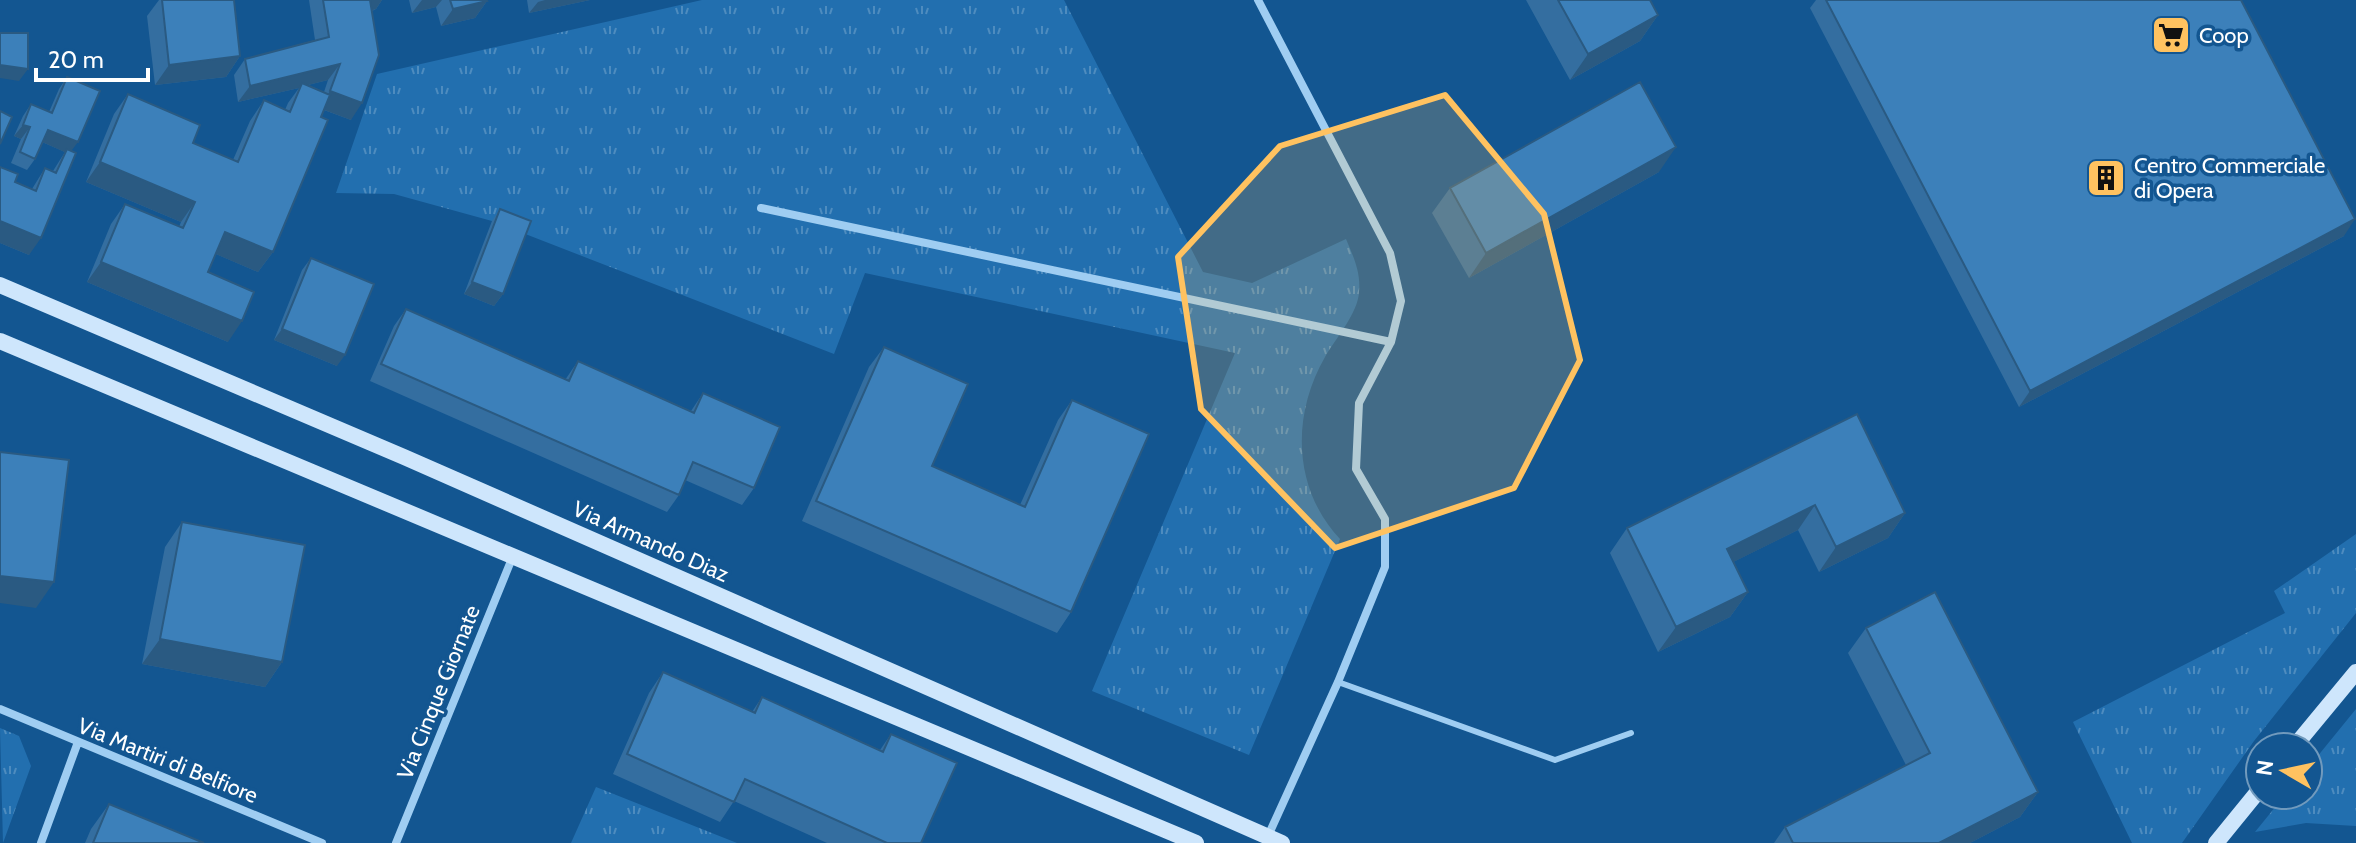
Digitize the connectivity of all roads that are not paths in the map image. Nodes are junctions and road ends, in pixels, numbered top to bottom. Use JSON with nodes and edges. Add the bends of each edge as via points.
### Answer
{"nodes":[{"id":1,"x":1258,"y":0,"type":"edge"},
{"id":2,"x":761,"y":208,"type":"dead end"},
{"id":3,"x":0,"y":285,"type":"edge"},
{"id":4,"x":0,"y":341,"type":"edge"},
{"id":5,"x":1391,"y":342,"type":"junction"},
{"id":6,"x":513,"y":555,"type":"junction"},
{"id":7,"x":2356,"y":672,"type":"edge"},
{"id":8,"x":1338,"y":682,"type":"junction"},
{"id":9,"x":0,"y":709,"type":"edge"},
{"id":10,"x":2307,"y":731,"type":"edge"},
{"id":11,"x":1631,"y":733,"type":"dead end"},
{"id":12,"x":78,"y":742,"type":"junction"},
{"id":13,"x":2244,"y":809,"type":"edge"},
{"id":14,"x":1275,"y":840,"type":"edge"},
{"id":15,"x":41,"y":843,"type":"edge"},
{"id":16,"x":322,"y":843,"type":"edge"},
{"id":17,"x":396,"y":843,"type":"edge"},
{"id":18,"x":1196,"y":843,"type":"edge"},
{"id":19,"x":2216,"y":843,"type":"edge"}],
"edges":[{"from":1,"to":5,"type":"street","via":[[1390,253],[1401,301]]},
{"from":2,"to":5,"type":"street"},
{"from":3,"to":14,"type":"street","name":"Via Armando Diaz"},
{"from":4,"to":6,"type":"street"},
{"from":5,"to":8,"type":"street","via":[[1359,403],[1356,469],[1385,519],[1385,567]]},
{"from":6,"to":17,"type":"street","name":"Via Cinque Giornate"},
{"from":6,"to":18,"type":"street"},
{"from":7,"to":10,"type":"street"},
{"from":8,"to":11,"type":"lane","via":[[1555,760]]},
{"from":8,"to":14,"type":"street"},
{"from":9,"to":12,"type":"street","name":"Via Martiri di Belfiore"},
{"from":12,"to":15,"type":"street"},
{"from":12,"to":16,"type":"street","name":"Via Martiri di Belfiore"},
{"from":13,"to":19,"type":"street"}]}
